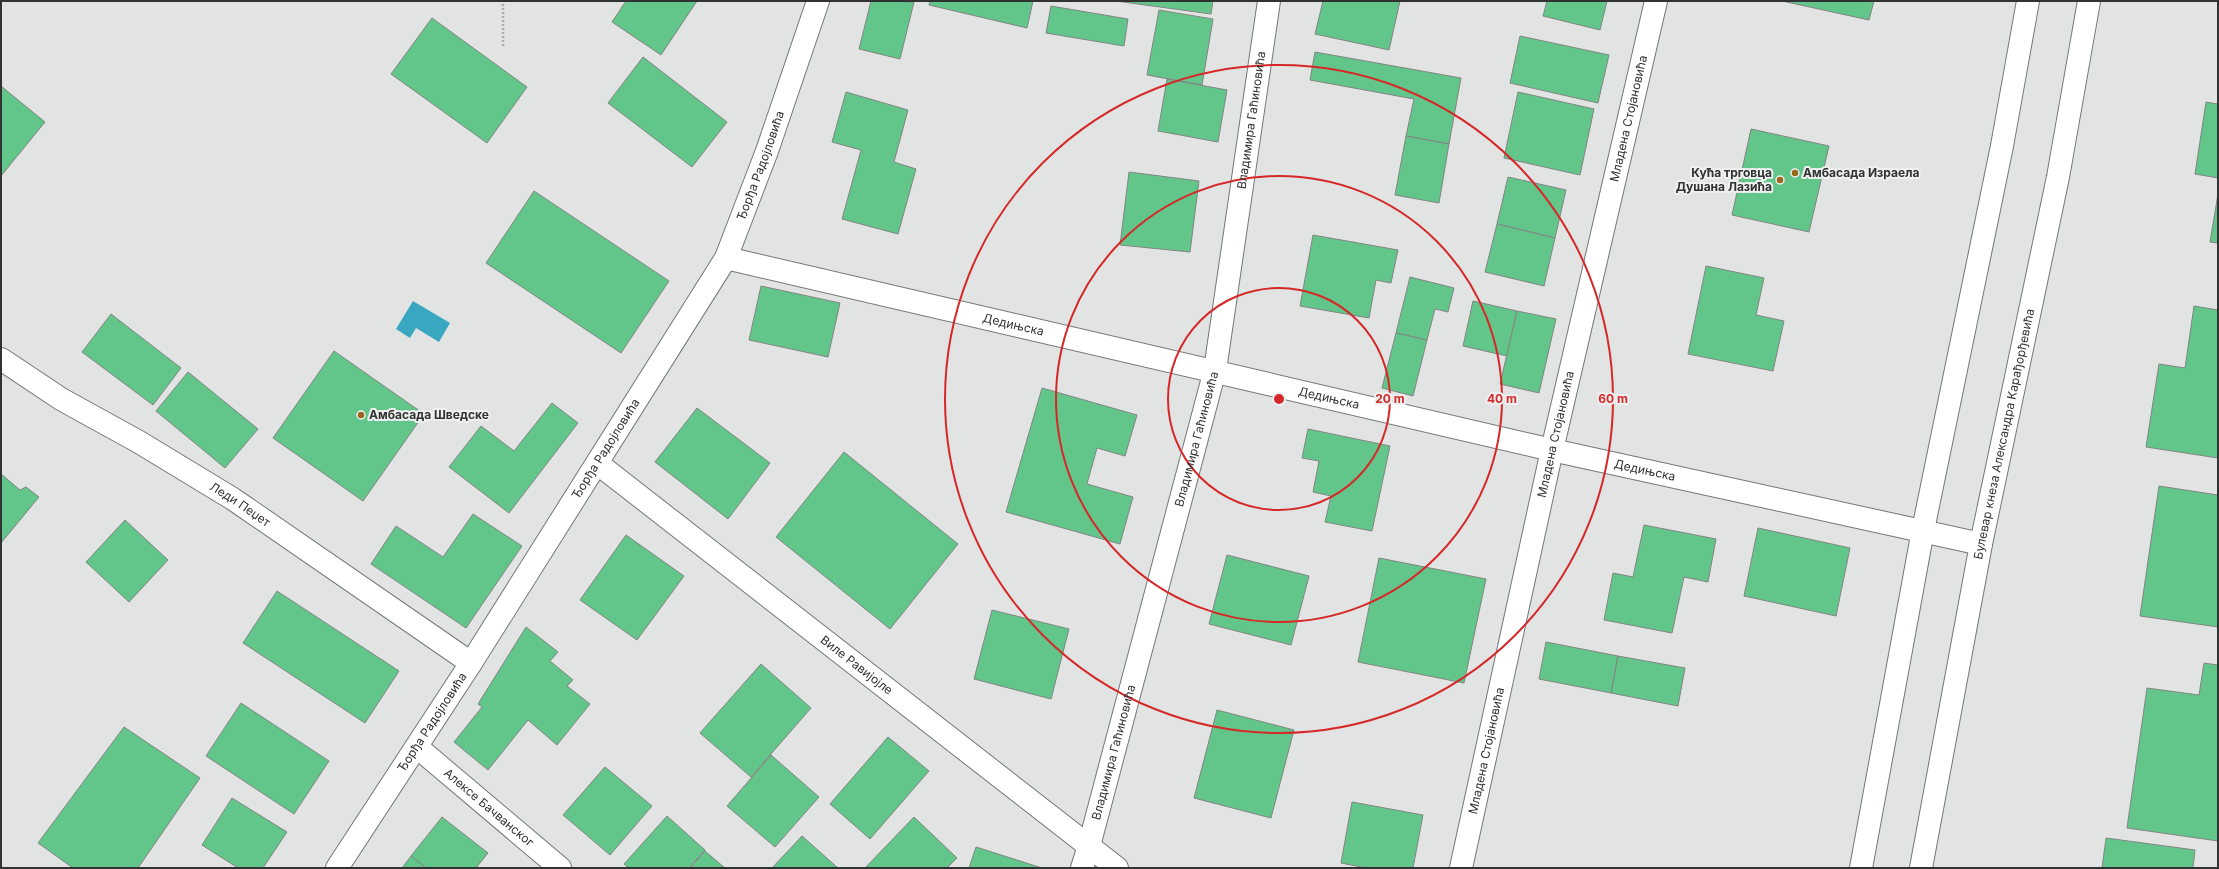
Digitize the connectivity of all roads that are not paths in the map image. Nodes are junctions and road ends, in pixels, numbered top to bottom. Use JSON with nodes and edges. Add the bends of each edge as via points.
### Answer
{"nodes":[{"id":1,"x":818,"y":1,"type":"edge"},
{"id":2,"x":1268,"y":1,"type":"edge"},
{"id":3,"x":1656,"y":1,"type":"edge"},
{"id":4,"x":2028,"y":1,"type":"edge"},
{"id":5,"x":2089,"y":1,"type":"edge"},
{"id":6,"x":726,"y":258,"type":"junction"},
{"id":7,"x":1,"y":359,"type":"edge"},
{"id":8,"x":1215,"y":370,"type":"junction"},
{"id":9,"x":1552,"y":450,"type":"junction"},
{"id":10,"x":597,"y":463,"type":"junction"},
{"id":11,"x":1923,"y":530,"type":"junction"},
{"id":12,"x":1981,"y":544,"type":"junction"},
{"id":13,"x":471,"y":663,"type":"junction"},
{"id":14,"x":417,"y":747,"type":"junction"},
{"id":15,"x":1089,"y":846,"type":"junction"},
{"id":16,"x":338,"y":868,"type":"edge"},
{"id":17,"x":560,"y":868,"type":"edge"},
{"id":18,"x":1082,"y":868,"type":"edge"},
{"id":19,"x":1117,"y":868,"type":"edge"},
{"id":20,"x":1461,"y":868,"type":"edge"},
{"id":21,"x":1861,"y":868,"type":"edge"},
{"id":22,"x":1921,"y":868,"type":"edge"}],
"edges":[{"from":1,"to":6,"type":"street","name":"Ђорђа Радојловића","via":[[767,151]]},
{"from":2,"to":8,"type":"street","name":"Владимира Гаћиновића"},
{"from":3,"to":9,"type":"street","name":"Младена Стојановића"},
{"from":4,"to":11,"type":"street","via":[[2002,146]]},
{"from":5,"to":12,"type":"street","name":"Булевар кнеза Александра Карађорђевића","via":[[2058,177]]},
{"from":6,"to":8,"type":"street","name":"Дедињска"},
{"from":6,"to":10,"type":"street","name":"Ђорђа Радојловића"},
{"from":7,"to":13,"type":"street","name":"Леди Пеџет","via":[[61,399],[233,499]]},
{"from":8,"to":9,"type":"street","name":"Дедињска"},
{"from":8,"to":15,"type":"street","name":"Владимира Гаћиновића"},
{"from":9,"to":11,"type":"street","name":"Дедињска"},
{"from":9,"to":20,"type":"street","name":"Младена Стојановића"},
{"from":10,"to":13,"type":"street","name":"Ђорђа Радојловића"},
{"from":10,"to":15,"type":"street","name":"Виле Равијојле"},
{"from":11,"to":12,"type":"street","name":"Дедињска"},
{"from":11,"to":21,"type":"street"},
{"from":12,"to":22,"type":"street","name":"Булевар кнеза Александра Карађорђевића"},
{"from":13,"to":14,"type":"street","name":"Ђорђа Радојловића"},
{"from":14,"to":16,"type":"street","name":"Ђорђа Радојловића"},
{"from":14,"to":17,"type":"street","name":"Алексе Бачванског"},
{"from":15,"to":18,"type":"street","name":"Владимира Гаћиновића"},
{"from":15,"to":19,"type":"street","name":"Виле Равијојле"}]}
